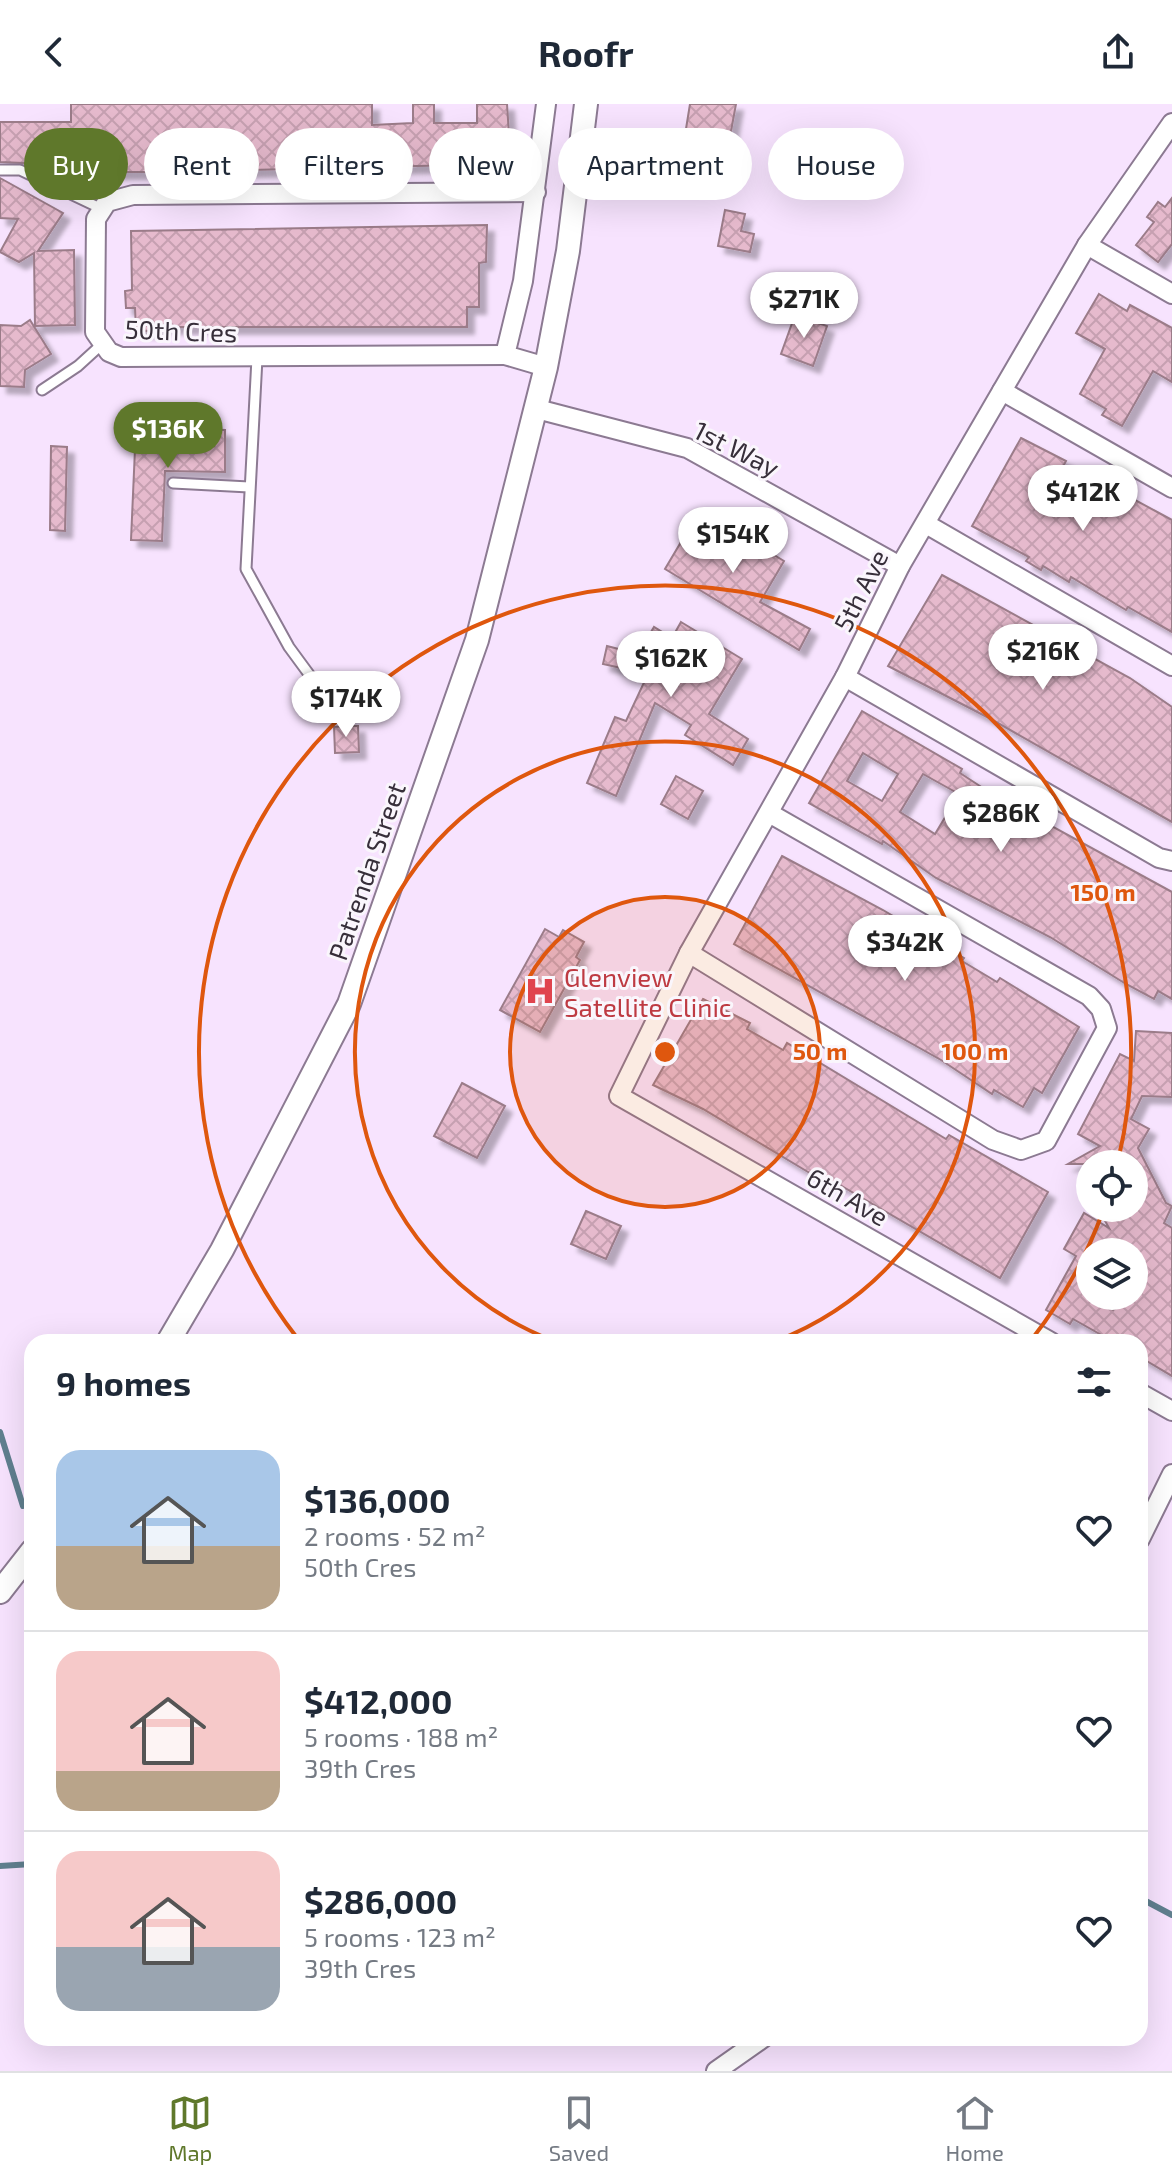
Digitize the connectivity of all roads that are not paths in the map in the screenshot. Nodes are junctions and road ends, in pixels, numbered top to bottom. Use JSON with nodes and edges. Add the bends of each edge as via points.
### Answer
{"nodes":[{"id":1,"x":546,"y":104,"type":"edge"},
{"id":2,"x":586,"y":104,"type":"edge"},
{"id":3,"x":1172,"y":123,"type":"edge"},
{"id":4,"x":542,"y":139,"type":"edge"},
{"id":5,"x":0,"y":170,"type":"edge"},
{"id":6,"x":429,"y":193,"type":"edge"},
{"id":7,"x":535,"y":200,"type":"edge"},
{"id":8,"x":100,"y":208,"type":"junction"},
{"id":9,"x":1087,"y":245,"type":"junction"},
{"id":10,"x":1172,"y":294,"type":"edge"},
{"id":11,"x":101,"y":345,"type":"junction"},
{"id":12,"x":505,"y":355,"type":"junction"},
{"id":13,"x":257,"y":358,"type":"junction"},
{"id":14,"x":546,"y":367,"type":"junction"},
{"id":15,"x":42,"y":390,"type":"dead end"},
{"id":16,"x":1002,"y":391,"type":"junction"},
{"id":17,"x":537,"y":409,"type":"junction"},
{"id":18,"x":173,"y":483,"type":"dead end"},
{"id":19,"x":249,"y":487,"type":"junction"},
{"id":20,"x":1172,"y":488,"type":"edge"},
{"id":21,"x":926,"y":524,"type":"junction"},
{"id":22,"x":900,"y":566,"type":"junction"},
{"id":23,"x":1172,"y":666,"type":"edge"},
{"id":24,"x":845,"y":677,"type":"junction"},
{"id":25,"x":336,"y":711,"type":"dead end"},
{"id":26,"x":769,"y":813,"type":"junction"},
{"id":27,"x":1172,"y":861,"type":"edge"},
{"id":28,"x":689,"y":953,"type":"junction"},
{"id":29,"x":619,"y":1096,"type":"joint"},
{"id":30,"x":173,"y":1334,"type":"edge"},
{"id":31,"x":1037,"y":1334,"type":"edge"},
{"id":32,"x":1148,"y":1398,"type":"edge"},
{"id":33,"x":1172,"y":1411,"type":"edge"},
{"id":34,"x":1172,"y":1474,"type":"edge"},
{"id":35,"x":1148,"y":1523,"type":"edge"},
{"id":36,"x":24,"y":1560,"type":"edge"},
{"id":37,"x":2,"y":1585,"type":"edge"},
{"id":38,"x":752,"y":2046,"type":"edge"},
{"id":39,"x":716,"y":2071,"type":"edge"}],
"edges":[{"from":1,"to":4,"type":"street"},
{"from":2,"to":14,"type":"street","name":"Patrenda Street","via":[[568,251]]},
{"from":3,"to":9,"type":"street","name":"5th Ave"},
{"from":5,"to":8,"type":"lane","via":[[20,170]]},
{"from":6,"to":8,"type":"street","via":[[133,195]]},
{"from":7,"to":12,"type":"street"},
{"from":8,"to":11,"type":"street","name":"50th Cres","via":[[95,332]]},
{"from":9,"to":10,"type":"street"},
{"from":9,"to":16,"type":"street","name":"5th Ave"},
{"from":11,"to":13,"type":"street","name":"50th Cres","via":[[137,359]]},
{"from":11,"to":15,"type":"lane"},
{"from":12,"to":13,"type":"street","name":"50th Cres"},
{"from":12,"to":14,"type":"street","name":"50th Cres"},
{"from":13,"to":19,"type":"lane"},
{"from":14,"to":17,"type":"street","name":"Patrenda Street"},
{"from":16,"to":20,"type":"street"},
{"from":16,"to":21,"type":"street","name":"5th Ave"},
{"from":17,"to":22,"type":"street","name":"1st Way","via":[[687,448]]},
{"from":17,"to":30,"type":"street","name":"Patrenda Street","via":[[477,640],[349,1004]]},
{"from":18,"to":19,"type":"lane"},
{"from":19,"to":25,"type":"lane","via":[[250,581]]},
{"from":21,"to":22,"type":"street","name":"5th Ave"},
{"from":21,"to":23,"type":"street"},
{"from":22,"to":24,"type":"street","name":"5th Ave"},
{"from":24,"to":26,"type":"street","name":"5th Ave"},
{"from":24,"to":27,"type":"street"},
{"from":26,"to":28,"type":"street","name":"5th Ave"},
{"from":26,"to":28,"type":"street","via":[[1089,996],[1101,1009],[1107,1028],[1046,1141],[1021,1150],[993,1140]]},
{"from":28,"to":29,"type":"street","name":"5th Ave"},
{"from":29,"to":31,"type":"street","name":"6th Ave"},
{"from":32,"to":33,"type":"street"},
{"from":34,"to":35,"type":"street"},
{"from":36,"to":37,"type":"street"},
{"from":38,"to":39,"type":"street"}]}
